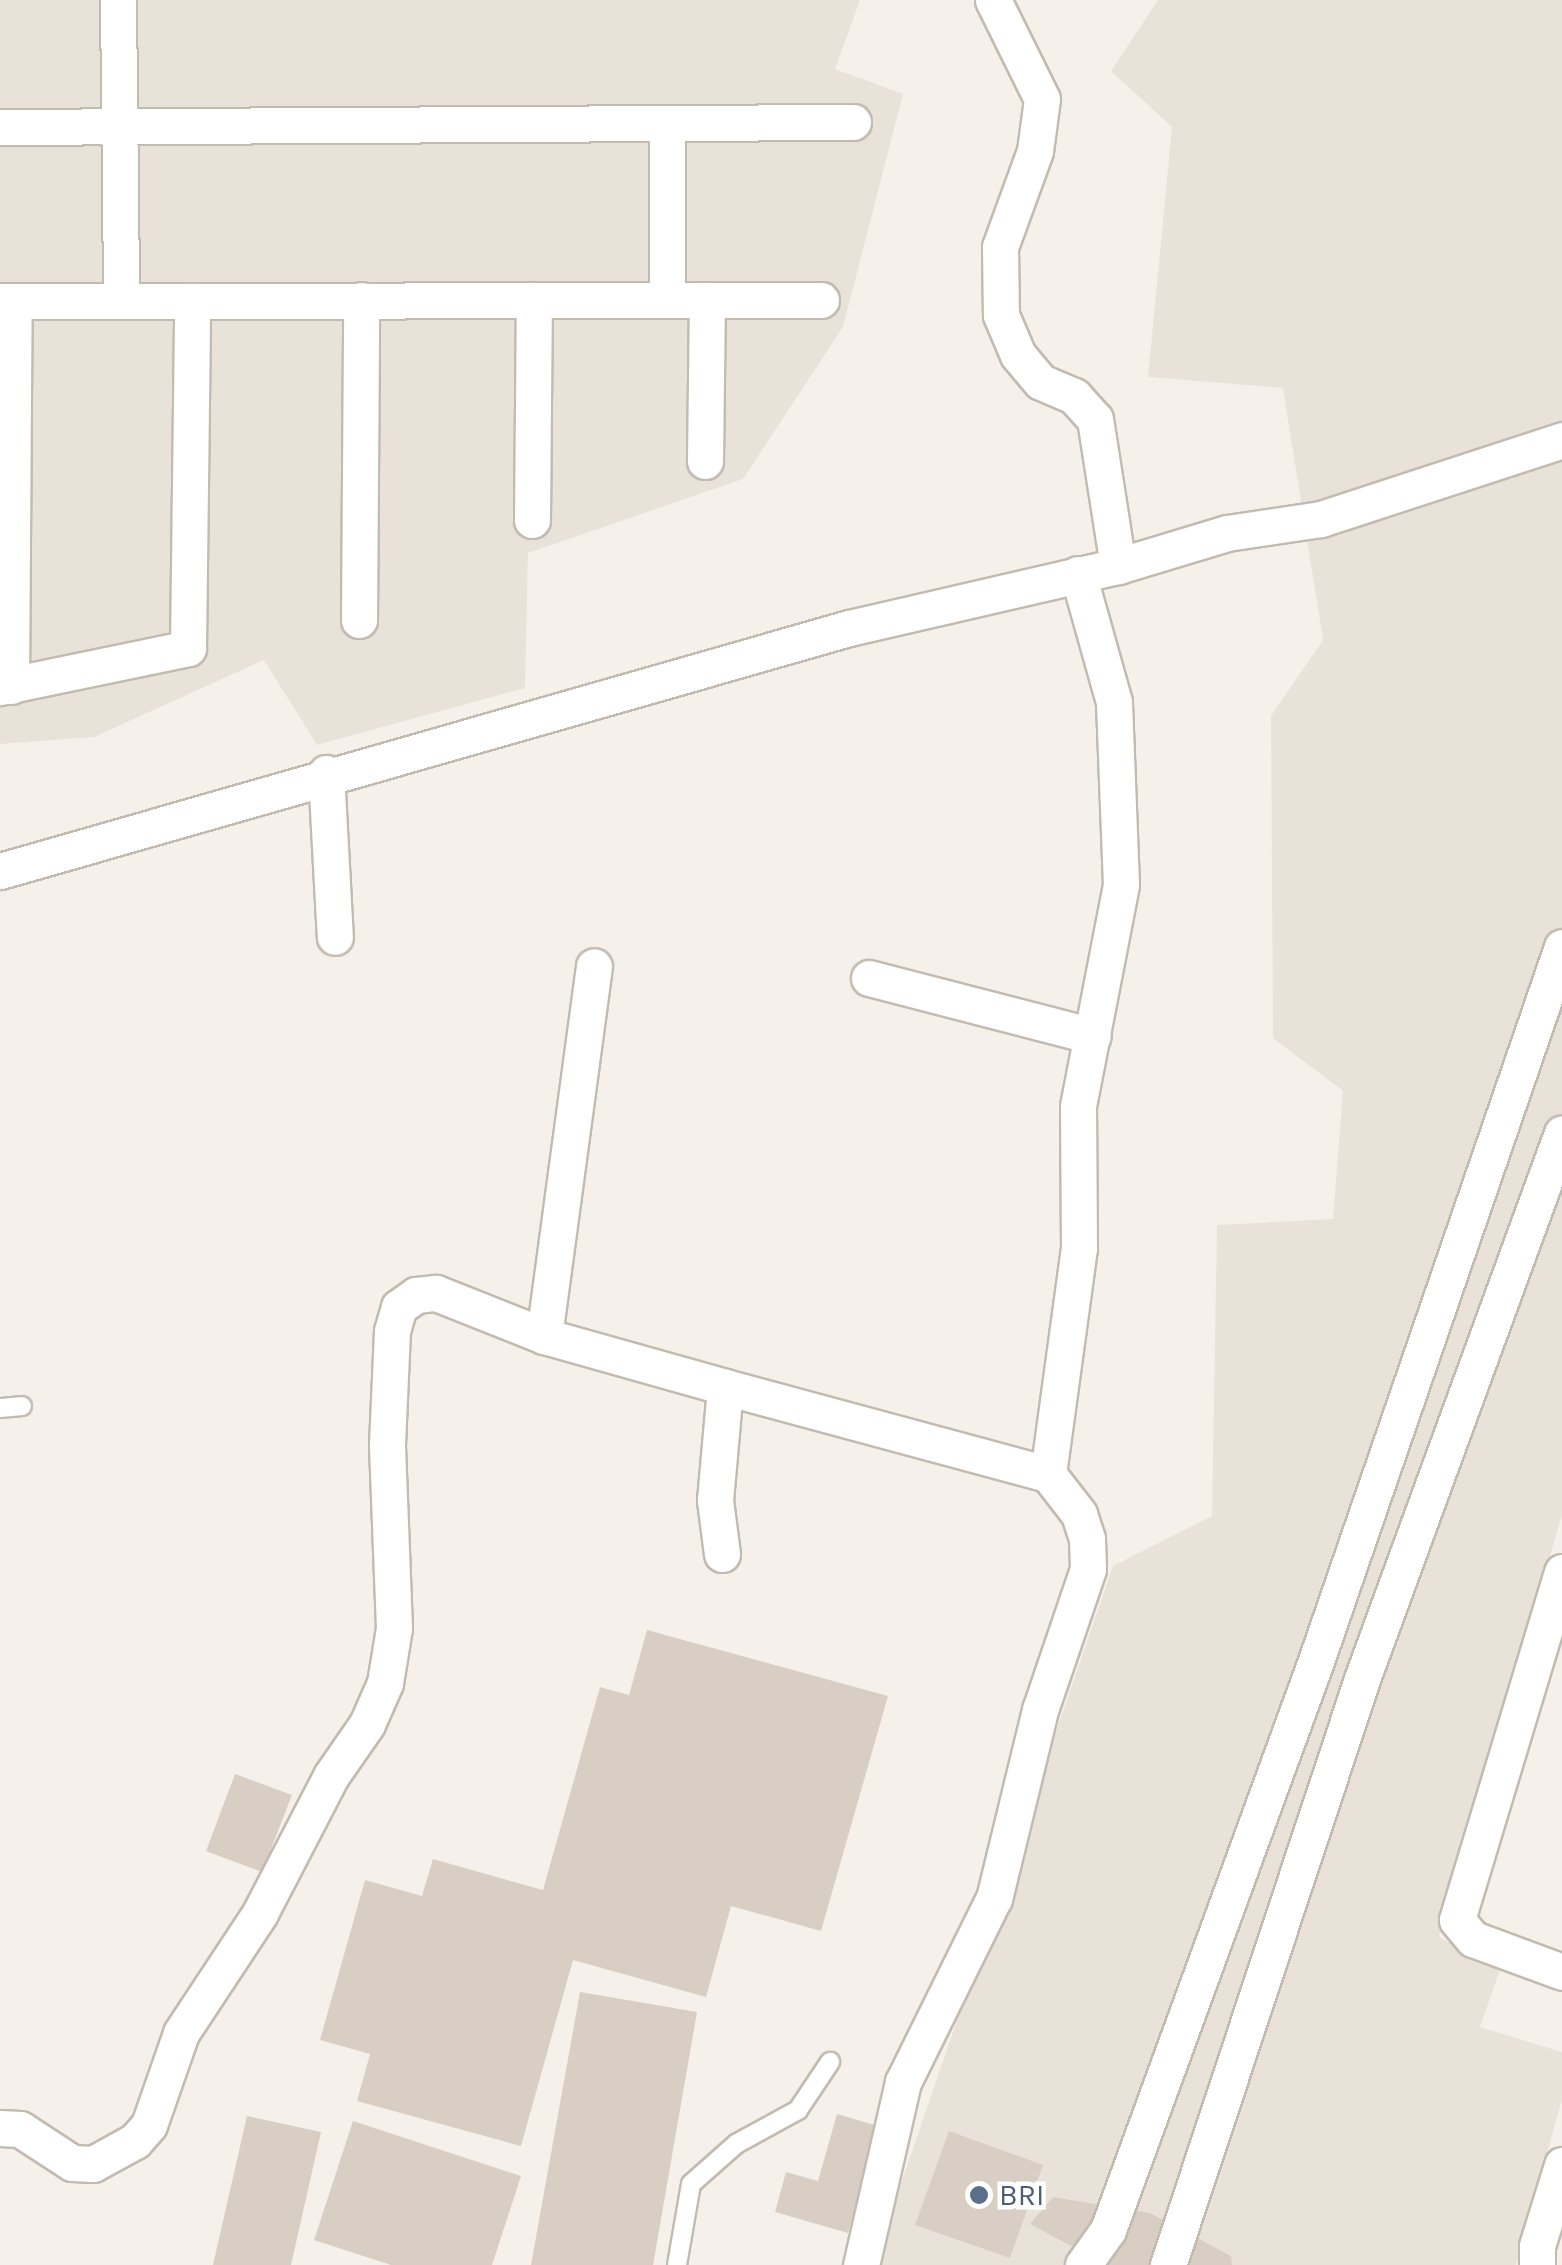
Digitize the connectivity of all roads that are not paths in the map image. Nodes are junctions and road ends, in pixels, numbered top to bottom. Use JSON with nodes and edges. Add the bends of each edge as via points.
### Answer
{"nodes":[{"id":1,"x":118,"y":0,"type":"edge"},
{"id":2,"x":993,"y":0,"type":"edge"},
{"id":3,"x":853,"y":122,"type":"dead end"},
{"id":4,"x":667,"y":123,"type":"junction"},
{"id":5,"x":119,"y":126,"type":"junction"},
{"id":6,"x":0,"y":127,"type":"edge"},
{"id":7,"x":362,"y":300,"type":"junction"},
{"id":8,"x":534,"y":300,"type":"junction"},
{"id":9,"x":668,"y":300,"type":"junction"},
{"id":10,"x":708,"y":300,"type":"junction"},
{"id":11,"x":821,"y":300,"type":"dead end"},
{"id":12,"x":7,"y":301,"type":"edge"},
{"id":13,"x":120,"y":301,"type":"junction"},
{"id":14,"x":192,"y":301,"type":"junction"},
{"id":15,"x":1562,"y":440,"type":"edge"},
{"id":16,"x":705,"y":461,"type":"dead end"},
{"id":17,"x":532,"y":520,"type":"dead end"},
{"id":18,"x":1118,"y":566,"type":"junction"},
{"id":19,"x":1078,"y":574,"type":"junction"},
{"id":20,"x":359,"y":620,"type":"dead end"},
{"id":21,"x":5,"y":686,"type":"edge"},
{"id":22,"x":326,"y":773,"type":"junction"},
{"id":23,"x":0,"y":871,"type":"edge"},
{"id":24,"x":335,"y":937,"type":"dead end"},
{"id":25,"x":1562,"y":947,"type":"edge"},
{"id":26,"x":594,"y":966,"type":"dead end"},
{"id":27,"x":869,"y":978,"type":"dead end"},
{"id":28,"x":1092,"y":1036,"type":"junction"},
{"id":29,"x":1501,"y":1140,"type":"junction"},
{"id":30,"x":1557,"y":1148,"type":"edge"},
{"id":31,"x":544,"y":1336,"type":"junction"},
{"id":32,"x":725,"y":1387,"type":"junction"},
{"id":33,"x":22,"y":1406,"type":"dead end"},
{"id":34,"x":0,"y":1408,"type":"edge"},
{"id":35,"x":1048,"y":1474,"type":"junction"},
{"id":36,"x":722,"y":1554,"type":"dead end"},
{"id":37,"x":1562,"y":1572,"type":"edge"},
{"id":38,"x":1316,"y":1661,"type":"junction"},
{"id":39,"x":1362,"y":1679,"type":"junction"},
{"id":40,"x":1562,"y":1972,"type":"edge"},
{"id":41,"x":830,"y":2062,"type":"dead end"},
{"id":42,"x":0,"y":2128,"type":"edge"},
{"id":43,"x":1562,"y":2165,"type":"edge"},
{"id":44,"x":677,"y":2265,"type":"edge"},
{"id":45,"x":861,"y":2265,"type":"edge"},
{"id":46,"x":1083,"y":2265,"type":"edge"},
{"id":47,"x":1168,"y":2265,"type":"edge"},
{"id":48,"x":1537,"y":2265,"type":"edge"}],
"edges":[{"from":1,"to":5,"type":"street"},
{"from":2,"to":18,"type":"street","via":[[1042,99],[1035,152],[1000,247],[1001,315],[1018,355],[1041,382],[1074,396],[1094,419]]},
{"from":3,"to":4,"type":"street"},
{"from":4,"to":5,"type":"street"},
{"from":4,"to":9,"type":"street"},
{"from":5,"to":6,"type":"street"},
{"from":5,"to":13,"type":"street"},
{"from":7,"to":8,"type":"street"},
{"from":7,"to":14,"type":"street"},
{"from":7,"to":20,"type":"street"},
{"from":8,"to":9,"type":"street"},
{"from":8,"to":17,"type":"street"},
{"from":9,"to":10,"type":"street"},
{"from":10,"to":11,"type":"street"},
{"from":10,"to":16,"type":"street"},
{"from":12,"to":13,"type":"street"},
{"from":12,"to":21,"type":"street"},
{"from":13,"to":14,"type":"street"},
{"from":14,"to":21,"type":"street","via":[[188,648]]},
{"from":15,"to":18,"type":"street","via":[[1321,518],[1228,533]]},
{"from":18,"to":19,"type":"street"},
{"from":19,"to":22,"type":"street","via":[[848,628],[596,704]]},
{"from":19,"to":28,"type":"street","via":[[1114,702],[1119,754],[1121,885]]},
{"from":22,"to":23,"type":"street"},
{"from":22,"to":24,"type":"street"},
{"from":25,"to":29,"type":"street"},
{"from":26,"to":31,"type":"street"},
{"from":27,"to":28,"type":"street"},
{"from":28,"to":35,"type":"street","via":[[1078,1106],[1079,1248]]},
{"from":29,"to":30,"type":"street"},
{"from":29,"to":38,"type":"street"},
{"from":30,"to":39,"type":"street"},
{"from":31,"to":32,"type":"street"},
{"from":31,"to":42,"type":"street","via":[[436,1294],[416,1295],[399,1307],[392,1331],[388,1445],[394,1628],[386,1683],[287,1868],[181,2033],[148,2124],[135,2141],[94,2164],[72,2163],[20,2129]]},
{"from":32,"to":35,"type":"street"},
{"from":32,"to":36,"type":"street","via":[[715,1500]]},
{"from":33,"to":34,"type":"lane"},
{"from":35,"to":45,"type":"street","via":[[1079,1514],[1088,1570],[1040,1710],[994,1898],[902,2082]]},
{"from":37,"to":40,"type":"street","via":[[1456,1920],[1472,1939]]},
{"from":38,"to":39,"type":"street"},
{"from":38,"to":46,"type":"street","via":[[1108,2230]]},
{"from":39,"to":47,"type":"street"},
{"from":41,"to":44,"type":"lane","via":[[798,2110],[736,2144],[691,2184]]},
{"from":43,"to":48,"type":"street","via":[[1536,2246]]}]}
